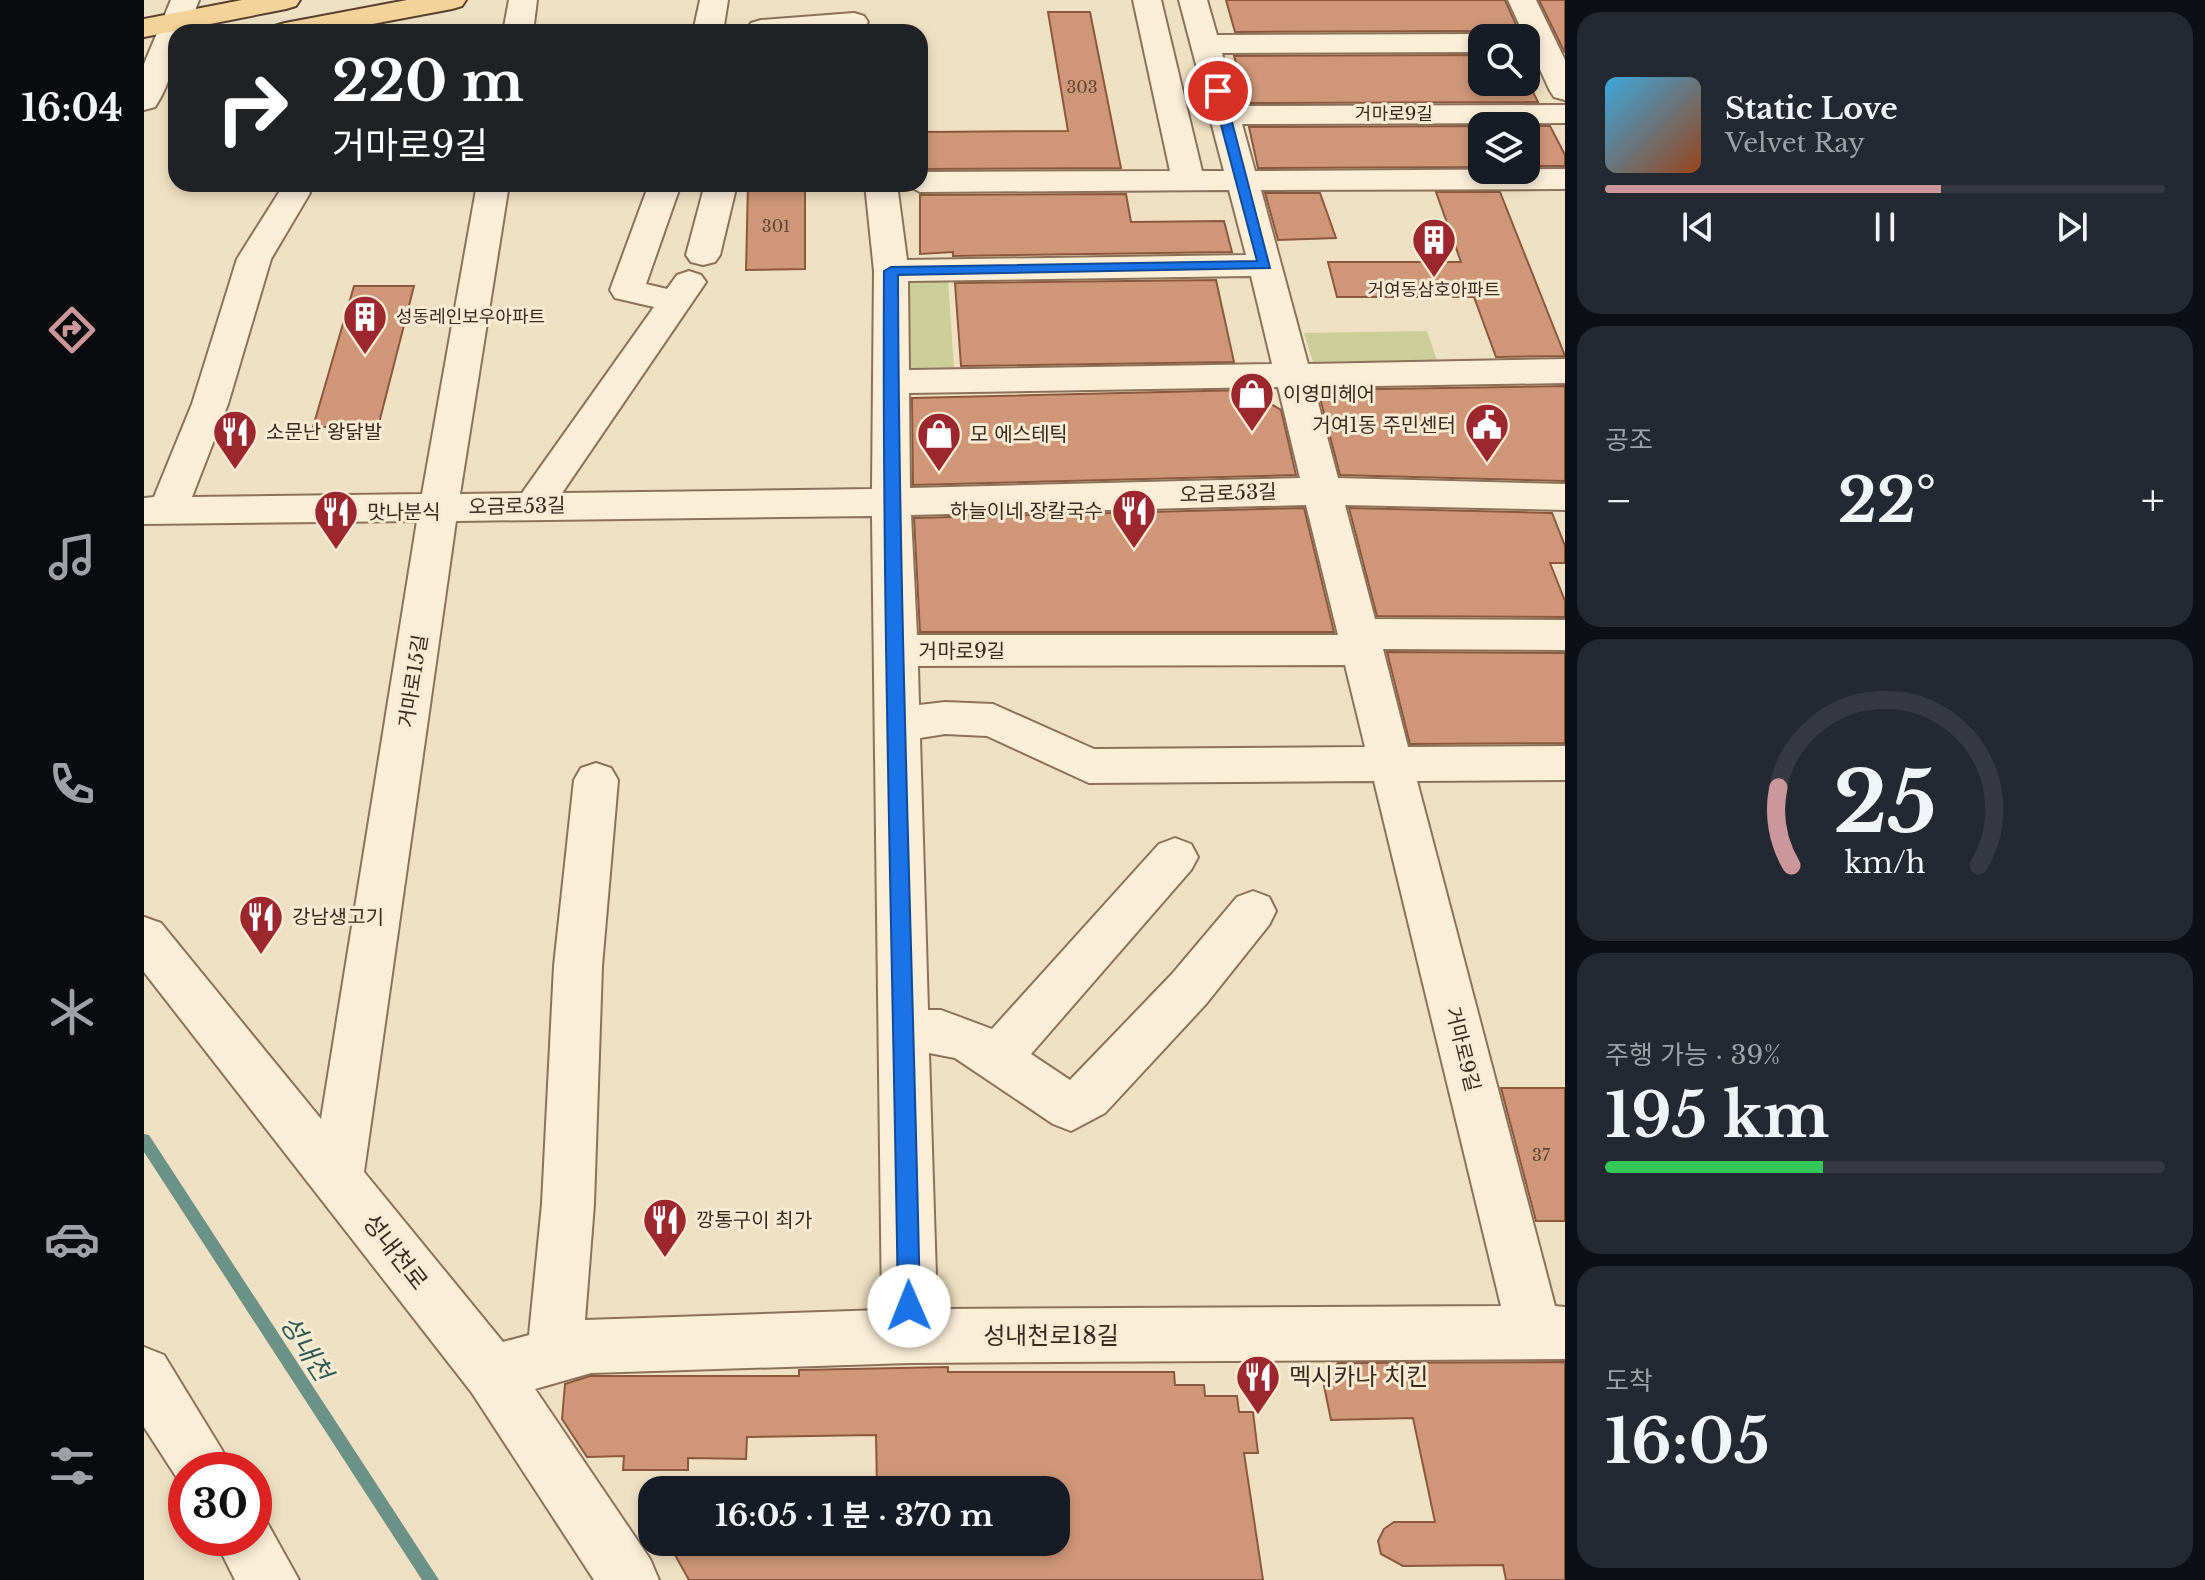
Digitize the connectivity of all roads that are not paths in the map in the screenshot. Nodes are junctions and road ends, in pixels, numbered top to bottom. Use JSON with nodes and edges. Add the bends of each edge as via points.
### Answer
{"nodes":[{"id":1,"x":286,"y":0,"type":"edge"},
{"id":2,"x":452,"y":0,"type":"edge"},
{"id":3,"x":523,"y":0,"type":"edge"},
{"id":4,"x":714,"y":0,"type":"edge"},
{"id":5,"x":1147,"y":0,"type":"edge"},
{"id":6,"x":1193,"y":0,"type":"edge"},
{"id":7,"x":1522,"y":0,"type":"edge"},
{"id":8,"x":181,"y":11,"type":"edge"},
{"id":9,"x":854,"y":18,"type":"edge"},
{"id":10,"x":327,"y":24,"type":"edge"},
{"id":11,"x":519,"y":24,"type":"edge"},
{"id":12,"x":710,"y":24,"type":"edge"},
{"id":13,"x":803,"y":24,"type":"edge"},
{"id":14,"x":144,"y":28,"type":"edge"},
{"id":15,"x":1545,"y":42,"type":"edge"},
{"id":16,"x":1468,"y":43,"type":"edge"},
{"id":17,"x":1205,"y":44,"type":"junction"},
{"id":18,"x":160,"y":55,"type":"edge"},
{"id":19,"x":1565,"y":91,"type":"edge"},
{"id":20,"x":144,"y":101,"type":"edge"},
{"id":21,"x":1565,"y":114,"type":"edge"},
{"id":22,"x":1224,"y":115,"type":"junction"},
{"id":23,"x":1565,"y":179,"type":"edge"},
{"id":24,"x":1188,"y":180,"type":"junction"},
{"id":25,"x":1240,"y":180,"type":"junction"},
{"id":26,"x":928,"y":182,"type":"edge"},
{"id":27,"x":492,"y":192,"type":"edge"},
{"id":28,"x":662,"y":192,"type":"edge"},
{"id":29,"x":718,"y":192,"type":"edge"},
{"id":30,"x":882,"y":192,"type":"edge"},
{"id":31,"x":294,"y":193,"type":"dead end"},
{"id":32,"x":1265,"y":265,"type":"junction"},
{"id":33,"x":891,"y":271,"type":"junction"},
{"id":34,"x":689,"y":279,"type":"junction"},
{"id":35,"x":1565,"y":371,"type":"edge"},
{"id":36,"x":1292,"y":375,"type":"junction"},
{"id":37,"x":892,"y":382,"type":"junction"},
{"id":38,"x":1322,"y":491,"type":"junction"},
{"id":39,"x":1565,"y":497,"type":"edge"},
{"id":40,"x":891,"y":502,"type":"junction"},
{"id":41,"x":533,"y":506,"type":"junction"},
{"id":42,"x":439,"y":507,"type":"junction"},
{"id":43,"x":156,"y":510,"type":"edge"},
{"id":44,"x":1565,"y":635,"type":"edge"},
{"id":45,"x":1360,"y":642,"type":"junction"},
{"id":46,"x":897,"y":651,"type":"junction"},
{"id":47,"x":899,"y":724,"type":"junction"},
{"id":48,"x":1565,"y":763,"type":"edge"},
{"id":49,"x":1390,"y":764,"type":"junction"},
{"id":50,"x":596,"y":780,"type":"dead end"},
{"id":51,"x":1175,"y":857,"type":"dead end"},
{"id":52,"x":1253,"y":911,"type":"dead end"},
{"id":53,"x":144,"y":937,"type":"edge"},
{"id":54,"x":905,"y":1031,"type":"junction"},
{"id":55,"x":998,"y":1057,"type":"junction"},
{"id":56,"x":337,"y":1179,"type":"junction"},
{"id":57,"x":1550,"y":1334,"type":"edge"},
{"id":58,"x":910,"y":1336,"type":"junction"},
{"id":59,"x":554,"y":1357,"type":"junction"},
{"id":60,"x":492,"y":1373,"type":"junction"},
{"id":61,"x":144,"y":1375,"type":"edge"},
{"id":62,"x":191,"y":1452,"type":"edge"},
{"id":63,"x":254,"y":1556,"type":"edge"},
{"id":64,"x":269,"y":1580,"type":"edge"},
{"id":65,"x":629,"y":1580,"type":"edge"}],
"edges":[{"from":1,"to":8,"type":"main road"},
{"from":2,"to":10,"type":"main road"},
{"from":3,"to":11,"type":"street"},
{"from":4,"to":12,"type":"street"},
{"from":5,"to":24,"type":"street"},
{"from":6,"to":17,"type":"street","name":"거마로9길"},
{"from":7,"to":15,"type":"street"},
{"from":8,"to":14,"type":"main road"},
{"from":9,"to":13,"type":"street"},
{"from":15,"to":19,"type":"street"},
{"from":16,"to":17,"type":"street"},
{"from":17,"to":22,"type":"street","name":"거마로9길"},
{"from":18,"to":20,"type":"street"},
{"from":21,"to":22,"type":"street","name":"거마로9길"},
{"from":22,"to":25,"type":"street","name":"거마로9길"},
{"from":23,"to":25,"type":"street"},
{"from":24,"to":25,"type":"street"},
{"from":24,"to":26,"type":"street"},
{"from":25,"to":32,"type":"street","name":"거마로9길"},
{"from":27,"to":42,"type":"street","name":"거마로15길"},
{"from":28,"to":34,"type":"street","via":[[627,290]]},
{"from":29,"to":34,"type":"street"},
{"from":30,"to":33,"type":"street"},
{"from":31,"to":43,"type":"street","via":[[254,259],[210,404]]},
{"from":32,"to":33,"type":"street"},
{"from":32,"to":36,"type":"street","name":"거마로9길"},
{"from":33,"to":37,"type":"street"},
{"from":34,"to":41,"type":"street"},
{"from":35,"to":36,"type":"street"},
{"from":36,"to":37,"type":"street"},
{"from":36,"to":38,"type":"street","name":"거마로9길"},
{"from":37,"to":40,"type":"street"},
{"from":38,"to":39,"type":"street","name":"오금로53길"},
{"from":38,"to":40,"type":"street","name":"오금로53길"},
{"from":38,"to":45,"type":"street","name":"거마로9길"},
{"from":40,"to":41,"type":"street","name":"오금로53길"},
{"from":40,"to":46,"type":"street"},
{"from":41,"to":42,"type":"street","name":"오금로53길"},
{"from":42,"to":43,"type":"street","name":"오금로53길"},
{"from":42,"to":56,"type":"street","name":"거마로15길"},
{"from":44,"to":45,"type":"street","name":"거마로9길"},
{"from":45,"to":46,"type":"street","name":"거마로9길"},
{"from":45,"to":49,"type":"street","name":"거마로9길"},
{"from":46,"to":47,"type":"street"},
{"from":47,"to":49,"type":"street","via":[[945,718],[993,720],[1089,766]]},
{"from":47,"to":54,"type":"street"},
{"from":48,"to":49,"type":"street"},
{"from":49,"to":57,"type":"street","name":"거마로9길"},
{"from":50,"to":59,"type":"street","via":[[578,966],[568,1204]]},
{"from":51,"to":55,"type":"street"},
{"from":52,"to":55,"type":"street","via":[[1189,989],[1071,1108]]},
{"from":53,"to":56,"type":"street","name":"성내천로"},
{"from":54,"to":55,"type":"street","via":[[941,1032]]},
{"from":54,"to":58,"type":"street"},
{"from":56,"to":60,"type":"street","name":"성내천로"},
{"from":57,"to":58,"type":"street","name":"성내천로18길"},
{"from":58,"to":59,"type":"street","name":"성내천로18길","via":[[591,1346]]},
{"from":59,"to":60,"type":"street","name":"성내천로18길"},
{"from":60,"to":65,"type":"street","name":"성내천로"},
{"from":61,"to":62,"type":"street"},
{"from":63,"to":64,"type":"street"}]}
